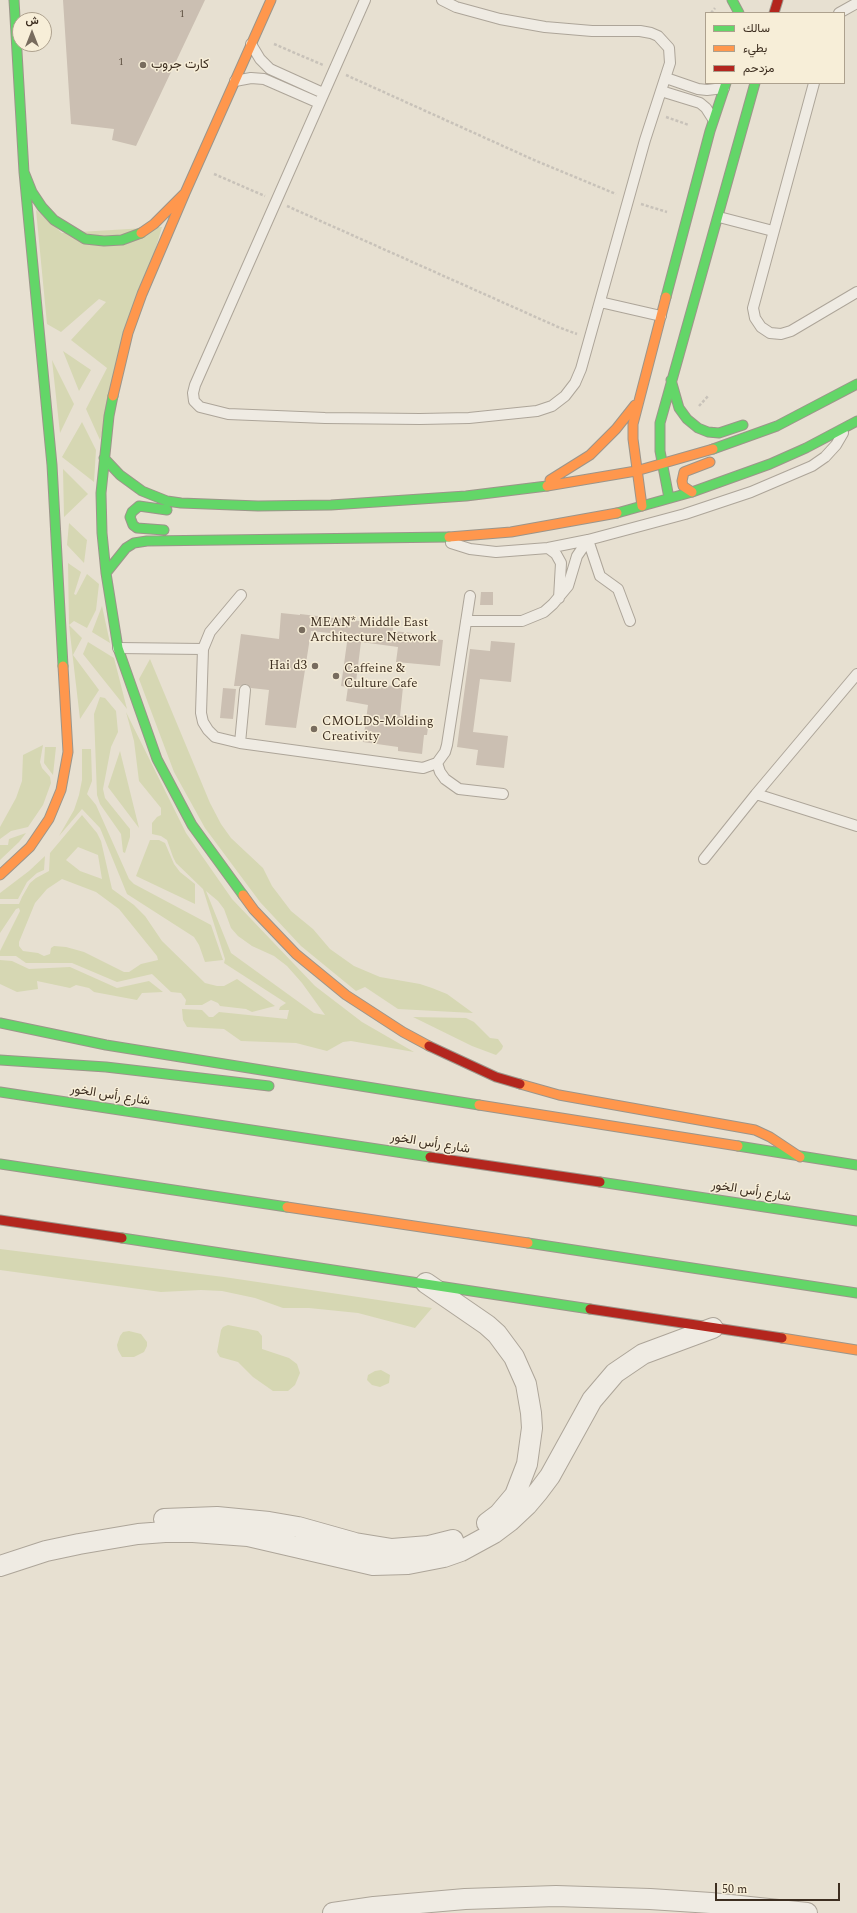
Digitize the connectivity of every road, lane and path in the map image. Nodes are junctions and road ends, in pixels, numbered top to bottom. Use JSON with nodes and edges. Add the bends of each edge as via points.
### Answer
{"nodes":[{"id":1,"x":14,"y":0,"type":"edge"},
{"id":2,"x":271,"y":0,"type":"edge"},
{"id":3,"x":365,"y":0,"type":"edge"},
{"id":4,"x":442,"y":0,"type":"edge"},
{"id":5,"x":732,"y":0,"type":"edge"},
{"id":6,"x":778,"y":0,"type":"edge"},
{"id":7,"x":857,"y":3,"type":"edge"},
{"id":8,"x":738,"y":12,"type":"edge"},
{"id":9,"x":774,"y":12,"type":"edge"},
{"id":10,"x":841,"y":12,"type":"edge"},
{"id":11,"x":251,"y":44,"type":"junction"},
{"id":12,"x":274,"y":44,"type":"dead end"},
{"id":13,"x":334,"y":70,"type":"junction"},
{"id":14,"x":666,"y":78,"type":"junction"},
{"id":15,"x":235,"y":81,"type":"junction"},
{"id":16,"x":755,"y":84,"type":"edge"},
{"id":17,"x":814,"y":84,"type":"edge"},
{"id":18,"x":725,"y":86,"type":"edge"},
{"id":19,"x":661,"y":91,"type":"junction"},
{"id":20,"x":323,"y":93,"type":"junction"},
{"id":21,"x":319,"y":103,"type":"junction"},
{"id":22,"x":654,"y":113,"type":"junction"},
{"id":23,"x":714,"y":121,"type":"junction"},
{"id":24,"x":689,"y":125,"type":"dead end"},
{"id":25,"x":24,"y":172,"type":"junction"},
{"id":26,"x":214,"y":173,"type":"dead end"},
{"id":27,"x":185,"y":193,"type":"junction"},
{"id":28,"x":628,"y":199,"type":"junction"},
{"id":29,"x":275,"y":200,"type":"junction"},
{"id":30,"x":667,"y":212,"type":"dead end"},
{"id":31,"x":718,"y":217,"type":"junction"},
{"id":32,"x":773,"y":231,"type":"junction"},
{"id":33,"x":857,"y":292,"type":"edge"},
{"id":34,"x":600,"y":302,"type":"junction"},
{"id":35,"x":661,"y":316,"type":"junction"},
{"id":36,"x":590,"y":338,"type":"junction"},
{"id":37,"x":671,"y":380,"type":"junction"},
{"id":38,"x":857,"y":384,"type":"edge"},
{"id":39,"x":638,"y":400,"type":"junction"},
{"id":40,"x":828,"y":400,"type":"junction"},
{"id":41,"x":799,"y":404,"type":"dead end"},
{"id":42,"x":857,"y":421,"type":"edge"},
{"id":43,"x":750,"y":423,"type":"dead end"},
{"id":44,"x":846,"y":428,"type":"junction"},
{"id":45,"x":104,"y":458,"type":"junction"},
{"id":46,"x":718,"y":460,"type":"dead end"},
{"id":47,"x":661,"y":464,"type":"junction"},
{"id":48,"x":636,"y":471,"type":"junction"},
{"id":49,"x":621,"y":473,"type":"junction"},
{"id":50,"x":529,"y":490,"type":"junction"},
{"id":51,"x":692,"y":492,"type":"junction"},
{"id":52,"x":634,"y":493,"type":"junction"},
{"id":53,"x":669,"y":498,"type":"junction"},
{"id":54,"x":224,"y":505,"type":"junction"},
{"id":55,"x":642,"y":506,"type":"junction"},
{"id":56,"x":480,"y":525,"type":"dead end"},
{"id":57,"x":175,"y":530,"type":"dead end"},
{"id":58,"x":196,"y":531,"type":"dead end"},
{"id":59,"x":438,"y":538,"type":"junction"},
{"id":60,"x":212,"y":540,"type":"junction"},
{"id":61,"x":588,"y":540,"type":"junction"},
{"id":62,"x":548,"y":548,"type":"junction"},
{"id":63,"x":106,"y":573,"type":"junction"},
{"id":64,"x":241,"y":596,"type":"dead end"},
{"id":65,"x":470,"y":596,"type":"dead end"},
{"id":66,"x":559,"y":598,"type":"junction"},
{"id":67,"x":630,"y":621,"type":"dead end"},
{"id":68,"x":466,"y":622,"type":"junction"},
{"id":69,"x":118,"y":648,"type":"junction"},
{"id":70,"x":202,"y":649,"type":"junction"},
{"id":71,"x":857,"y":674,"type":"edge"},
{"id":72,"x":245,"y":690,"type":"dead end"},
{"id":73,"x":240,"y":743,"type":"junction"},
{"id":74,"x":437,"y":763,"type":"junction"},
{"id":75,"x":503,"y":794,"type":"dead end"},
{"id":76,"x":756,"y":794,"type":"junction"},
{"id":77,"x":857,"y":826,"type":"edge"},
{"id":78,"x":704,"y":859,"type":"dead end"},
{"id":79,"x":0,"y":875,"type":"edge"},
{"id":80,"x":0,"y":1023,"type":"edge"},
{"id":81,"x":0,"y":1060,"type":"edge"},
{"id":82,"x":328,"y":1081,"type":"junction"},
{"id":83,"x":276,"y":1087,"type":"dead end"},
{"id":84,"x":308,"y":1087,"type":"dead end"},
{"id":85,"x":0,"y":1092,"type":"edge"},
{"id":86,"x":800,"y":1157,"type":"junction"},
{"id":87,"x":0,"y":1164,"type":"edge"},
{"id":88,"x":857,"y":1166,"type":"edge"},
{"id":89,"x":0,"y":1220,"type":"edge"},
{"id":90,"x":857,"y":1221,"type":"edge"},
{"id":91,"x":426,"y":1283,"type":"junction"},
{"id":92,"x":857,"y":1293,"type":"edge"},
{"id":93,"x":713,"y":1328,"type":"junction"},
{"id":94,"x":857,"y":1350,"type":"edge"},
{"id":95,"x":0,"y":1554,"type":"edge"},
{"id":96,"x":0,"y":1566,"type":"edge"},
{"id":97,"x":333,"y":1913,"type":"edge"},
{"id":98,"x":807,"y":1913,"type":"edge"}],
"edges":[{"from":1,"to":25,"type":"main road"},
{"from":2,"to":11,"type":"main road"},
{"from":3,"to":13,"type":"lane"},
{"from":4,"to":14,"type":"lane","via":[[500,19],[544,27],[650,33],[658,36],[669,48],[670,63]]},
{"from":5,"to":8,"type":"main road"},
{"from":6,"to":9,"type":"main road"},
{"from":7,"to":10,"type":"lane"},
{"from":11,"to":15,"type":"main road"},
{"from":11,"to":20,"type":"lane","via":[[270,69]]},
{"from":12,"to":13,"type":"path"},
{"from":13,"to":20,"type":"lane"},
{"from":13,"to":28,"type":"path","via":[[534,160]]},
{"from":14,"to":18,"type":"lane","via":[[698,89]]},
{"from":14,"to":19,"type":"lane"},
{"from":15,"to":21,"type":"lane","via":[[264,79]]},
{"from":15,"to":27,"type":"main road"},
{"from":16,"to":31,"type":"main road"},
{"from":17,"to":32,"type":"lane"},
{"from":18,"to":23,"type":"main road"},
{"from":19,"to":22,"type":"lane"},
{"from":19,"to":23,"type":"lane","via":[[700,103]]},
{"from":20,"to":21,"type":"lane"},
{"from":21,"to":29,"type":"lane"},
{"from":22,"to":24,"type":"path"},
{"from":22,"to":28,"type":"lane"},
{"from":23,"to":35,"type":"main road"},
{"from":25,"to":27,"type":"main road","via":[[32,192],[54,220],[85,239],[104,242],[122,240],[139,234],[154,224]]},
{"from":25,"to":79,"type":"main road","via":[[52,465],[68,752],[61,790],[49,819],[30,847]]},
{"from":26,"to":29,"type":"path"},
{"from":27,"to":45,"type":"main road","via":[[128,333],[110,409]]},
{"from":28,"to":30,"type":"path"},
{"from":28,"to":34,"type":"lane"},
{"from":29,"to":36,"type":"path","via":[[328,226],[558,327]]},
{"from":29,"to":36,"type":"lane","via":[[195,385],[194,401],[200,407],[228,414],[420,419],[469,418],[537,411],[552,406],[575,384]]},
{"from":31,"to":32,"type":"lane"},
{"from":31,"to":37,"type":"main road"},
{"from":32,"to":33,"type":"lane","via":[[752,308],[761,327],[780,334],[791,331]]},
{"from":34,"to":35,"type":"lane"},
{"from":34,"to":36,"type":"lane"},
{"from":35,"to":39,"type":"main road"},
{"from":37,"to":43,"type":"main road","via":[[679,408],[687,420],[698,428],[719,433]]},
{"from":37,"to":47,"type":"main road","via":[[660,423]]},
{"from":38,"to":40,"type":"main road"},
{"from":39,"to":48,"type":"main road","via":[[633,432]]},
{"from":39,"to":50,"type":"main road","via":[[616,429],[590,455],[561,475]]},
{"from":40,"to":41,"type":"main road"},
{"from":40,"to":47,"type":"main road","via":[[764,431],[724,446]]},
{"from":42,"to":44,"type":"main road"},
{"from":44,"to":51,"type":"main road","via":[[770,464]]},
{"from":44,"to":61,"type":"lane","via":[[825,457],[797,473],[720,503]]},
{"from":45,"to":54,"type":"main road","via":[[130,484],[154,497],[181,503]]},
{"from":45,"to":63,"type":"main road","via":[[101,492]]},
{"from":46,"to":51,"type":"main road","via":[[684,472],[683,486]]},
{"from":47,"to":48,"type":"main road"},
{"from":47,"to":52,"type":"main road","via":[[653,480]]},
{"from":47,"to":53,"type":"main road"},
{"from":48,"to":49,"type":"main road"},
{"from":48,"to":52,"type":"main road"},
{"from":49,"to":50,"type":"main road"},
{"from":49,"to":52,"type":"main road","via":[[632,480]]},
{"from":50,"to":54,"type":"main road","via":[[331,505]]},
{"from":51,"to":53,"type":"main road"},
{"from":52,"to":55,"type":"main road"},
{"from":53,"to":55,"type":"main road"},
{"from":54,"to":57,"type":"main road","via":[[211,512],[144,506],[132,512],[131,521],[137,528]]},
{"from":55,"to":59,"type":"main road","via":[[548,527]]},
{"from":56,"to":59,"type":"main road","via":[[460,529]]},
{"from":58,"to":60,"type":"main road"},
{"from":59,"to":60,"type":"main road"},
{"from":59,"to":62,"type":"lane","via":[[483,551],[510,552]]},
{"from":60,"to":63,"type":"main road","via":[[154,540],[134,543],[120,554]]},
{"from":61,"to":62,"type":"lane"},
{"from":61,"to":66,"type":"lane","via":[[577,556],[568,586]]},
{"from":61,"to":67,"type":"lane","via":[[600,576],[618,589]]},
{"from":62,"to":66,"type":"lane","via":[[556,554],[561,563]]},
{"from":63,"to":69,"type":"main road"},
{"from":64,"to":70,"type":"lane","via":[[210,632]]},
{"from":65,"to":68,"type":"lane"},
{"from":66,"to":68,"type":"lane","via":[[544,612],[522,621]]},
{"from":68,"to":74,"type":"lane","via":[[447,746]]},
{"from":69,"to":70,"type":"lane"},
{"from":69,"to":86,"type":"main road","via":[[157,759],[192,825],[235,886],[274,932],[346,995],[434,1049],[496,1076],[559,1095],[755,1130]]},
{"from":70,"to":73,"type":"lane","via":[[203,722],[215,737]]},
{"from":71,"to":76,"type":"lane"},
{"from":72,"to":73,"type":"lane"},
{"from":73,"to":74,"type":"lane","via":[[415,768]]},
{"from":74,"to":75,"type":"lane","via":[[445,779],[459,789]]},
{"from":76,"to":77,"type":"lane"},
{"from":76,"to":78,"type":"lane"},
{"from":80,"to":82,"type":"main road","via":[[106,1045]]},
{"from":81,"to":83,"type":"main road","via":[[106,1067]]},
{"from":82,"to":84,"type":"main road"},
{"from":82,"to":86,"type":"main road"},
{"from":85,"to":90,"type":"main road","name":"شارع رأس الخور"},
{"from":86,"to":88,"type":"main road"},
{"from":87,"to":92,"type":"main road"},
{"from":89,"to":91,"type":"main road"},
{"from":91,"to":93,"type":"main road"},
{"from":91,"to":95,"type":"street","via":[[487,1324],[497,1334],[521,1370],[529,1398],[532,1420],[530,1446],[521,1480],[515,1495],[507,1505],[477,1530],[448,1542],[392,1549],[355,1543],[298,1527],[269,1522],[217,1517],[166,1518],[74,1532]]},
{"from":93,"to":94,"type":"main road"},
{"from":93,"to":96,"type":"street","via":[[643,1354],[615,1373],[592,1400],[550,1476],[527,1505],[494,1533],[444,1557],[408,1564],[373,1565],[248,1536],[172,1532],[138,1534],[79,1544],[46,1551]]},
{"from":97,"to":98,"type":"street","via":[[465,1898],[556,1896],[665,1900]]}]}
